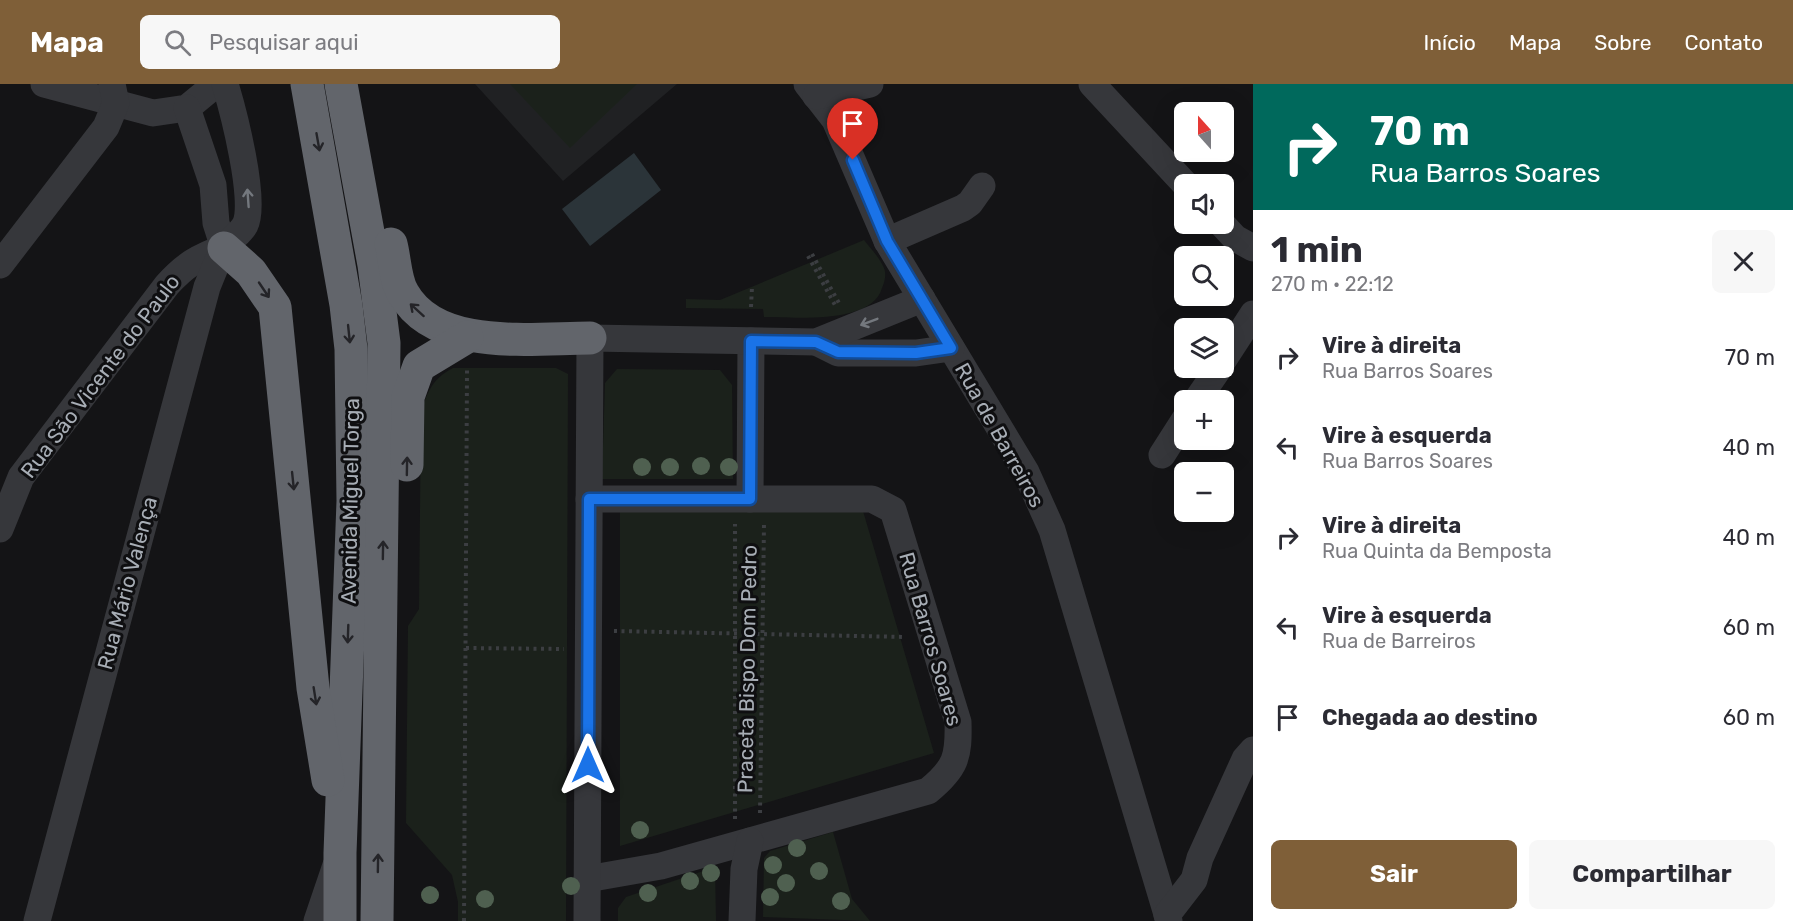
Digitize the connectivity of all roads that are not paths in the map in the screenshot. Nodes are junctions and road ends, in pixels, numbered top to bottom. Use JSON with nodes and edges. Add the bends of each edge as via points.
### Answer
{"nodes":[{"id":1,"x":44,"y":84,"type":"edge"},
{"id":2,"x":216,"y":84,"type":"edge"},
{"id":3,"x":225,"y":84,"type":"edge"},
{"id":4,"x":307,"y":84,"type":"edge"},
{"id":5,"x":341,"y":84,"type":"edge"},
{"id":6,"x":870,"y":84,"type":"edge"},
{"id":7,"x":1092,"y":84,"type":"edge"},
{"id":8,"x":812,"y":90,"type":"edge"},
{"id":9,"x":114,"y":93,"type":"edge"},
{"id":10,"x":187,"y":108,"type":"junction"},
{"id":11,"x":349,"y":126,"type":"junction"},
{"id":12,"x":1176,"y":174,"type":"edge"},
{"id":13,"x":981,"y":186,"type":"dead end"},
{"id":14,"x":1231,"y":234,"type":"edge"},
{"id":15,"x":887,"y":241,"type":"junction"},
{"id":16,"x":224,"y":248,"type":"junction"},
{"id":17,"x":1253,"y":248,"type":"edge"},
{"id":18,"x":0,"y":265,"type":"edge"},
{"id":19,"x":922,"y":299,"type":"junction"},
{"id":20,"x":1253,"y":314,"type":"edge"},
{"id":21,"x":590,"y":338,"type":"junction"},
{"id":22,"x":751,"y":341,"type":"junction"},
{"id":23,"x":816,"y":342,"type":"junction"},
{"id":24,"x":1234,"y":343,"type":"edge"},
{"id":25,"x":951,"y":348,"type":"junction"},
{"id":26,"x":467,"y":350,"type":"junction"},
{"id":27,"x":1174,"y":436,"type":"edge"},
{"id":28,"x":1162,"y":455,"type":"dead end"},
{"id":29,"x":10,"y":476,"type":"edge"},
{"id":30,"x":589,"y":499,"type":"junction"},
{"id":31,"x":750,"y":499,"type":"junction"},
{"id":32,"x":0,"y":529,"type":"edge"},
{"id":33,"x":382,"y":602,"type":"junction"},
{"id":34,"x":1253,"y":750,"type":"edge"},
{"id":35,"x":748,"y":842,"type":"junction"},
{"id":36,"x":340,"y":853,"type":"junction"},
{"id":37,"x":1200,"y":858,"type":"junction"},
{"id":38,"x":1156,"y":877,"type":"junction"},
{"id":39,"x":588,"y":879,"type":"junction"},
{"id":40,"x":382,"y":915,"type":"edge"},
{"id":41,"x":1168,"y":918,"type":"edge"},
{"id":42,"x":37,"y":921,"type":"edge"},
{"id":43,"x":317,"y":921,"type":"edge"},
{"id":44,"x":340,"y":921,"type":"edge"},
{"id":45,"x":587,"y":921,"type":"edge"},
{"id":46,"x":741,"y":921,"type":"edge"}],
"edges":[{"from":1,"to":9,"type":"street"},
{"from":2,"to":10,"type":"street"},
{"from":16,"to":3,"type":"street","one_way":true,"via":[[246,224],[249,204]]},
{"from":4,"to":36,"type":"highway","name":"Avenida Miguel Torga","one_way":true,"via":[[351,349],[352,501]]},
{"from":5,"to":11,"type":"highway","name":"Avenida Miguel Torga"},
{"from":6,"to":8,"type":"street"},
{"from":7,"to":12,"type":"street"},
{"from":8,"to":15,"type":"street","name":"Rua de Barreiros","via":[[845,140]]},
{"from":9,"to":10,"type":"street","via":[[153,113]]},
{"from":9,"to":18,"type":"street","via":[[106,127]]},
{"from":10,"to":16,"type":"street","via":[[213,184],[216,223]]},
{"from":26,"to":11,"type":"highway","one_way":true,"via":[[445,328],[414,310],[401,291],[377,178]]},
{"from":33,"to":11,"type":"highway","name":"Avenida Miguel Torga","one_way":true,"via":[[384,343]]},
{"from":13,"to":15,"type":"street","via":[[970,203]]},
{"from":14,"to":17,"type":"street"},
{"from":15,"to":19,"type":"street","name":"Rua de Barreiros"},
{"from":16,"to":29,"type":"street","name":"Rua São Vicente do Paulo","via":[[183,266]]},
{"from":16,"to":36,"type":"highway","one_way":true,"via":[[251,272],[276,308],[313,688]]},
{"from":16,"to":42,"type":"street","name":"Rua Mário Valença","via":[[204,298]]},
{"from":19,"to":23,"type":"street","one_way":true},
{"from":19,"to":25,"type":"street","name":"Rua de Barreiros"},
{"from":20,"to":24,"type":"street"},
{"from":21,"to":22,"type":"street"},
{"from":21,"to":26,"type":"highway"},
{"from":21,"to":30,"type":"street"},
{"from":22,"to":23,"type":"street"},
{"from":22,"to":31,"type":"street"},
{"from":23,"to":25,"type":"street","via":[[838,352],[916,353]]},
{"from":25,"to":38,"type":"street","name":"Rua de Barreiros","via":[[1026,472],[1052,530]]},
{"from":33,"to":26,"type":"highway","one_way":true,"via":[[405,569],[408,397],[419,366]]},
{"from":27,"to":28,"type":"street"},
{"from":29,"to":32,"type":"street","name":"Rua São Vicente do Paulo"},
{"from":30,"to":31,"type":"street","name":"Rua Barros Soares"},
{"from":30,"to":39,"type":"street"},
{"from":31,"to":35,"type":"street","name":"Rua Barros Soares","via":[[872,499],[893,510],[958,722],[959,753],[947,776],[928,791]]},
{"from":40,"to":33,"type":"highway","name":"Avenida Miguel Torga","one_way":true},
{"from":34,"to":37,"type":"street","via":[[1245,759]]},
{"from":35,"to":39,"type":"street","name":"Rua Barros Soares","via":[[661,866]]},
{"from":35,"to":46,"type":"street"},
{"from":36,"to":43,"type":"street"},
{"from":36,"to":44,"type":"highway","name":"Avenida Miguel Torga"},
{"from":37,"to":38,"type":"street"},
{"from":37,"to":41,"type":"street","via":[[1194,880]]},
{"from":38,"to":41,"type":"street","name":"Rua de Barreiros"},
{"from":39,"to":45,"type":"street"}]}
